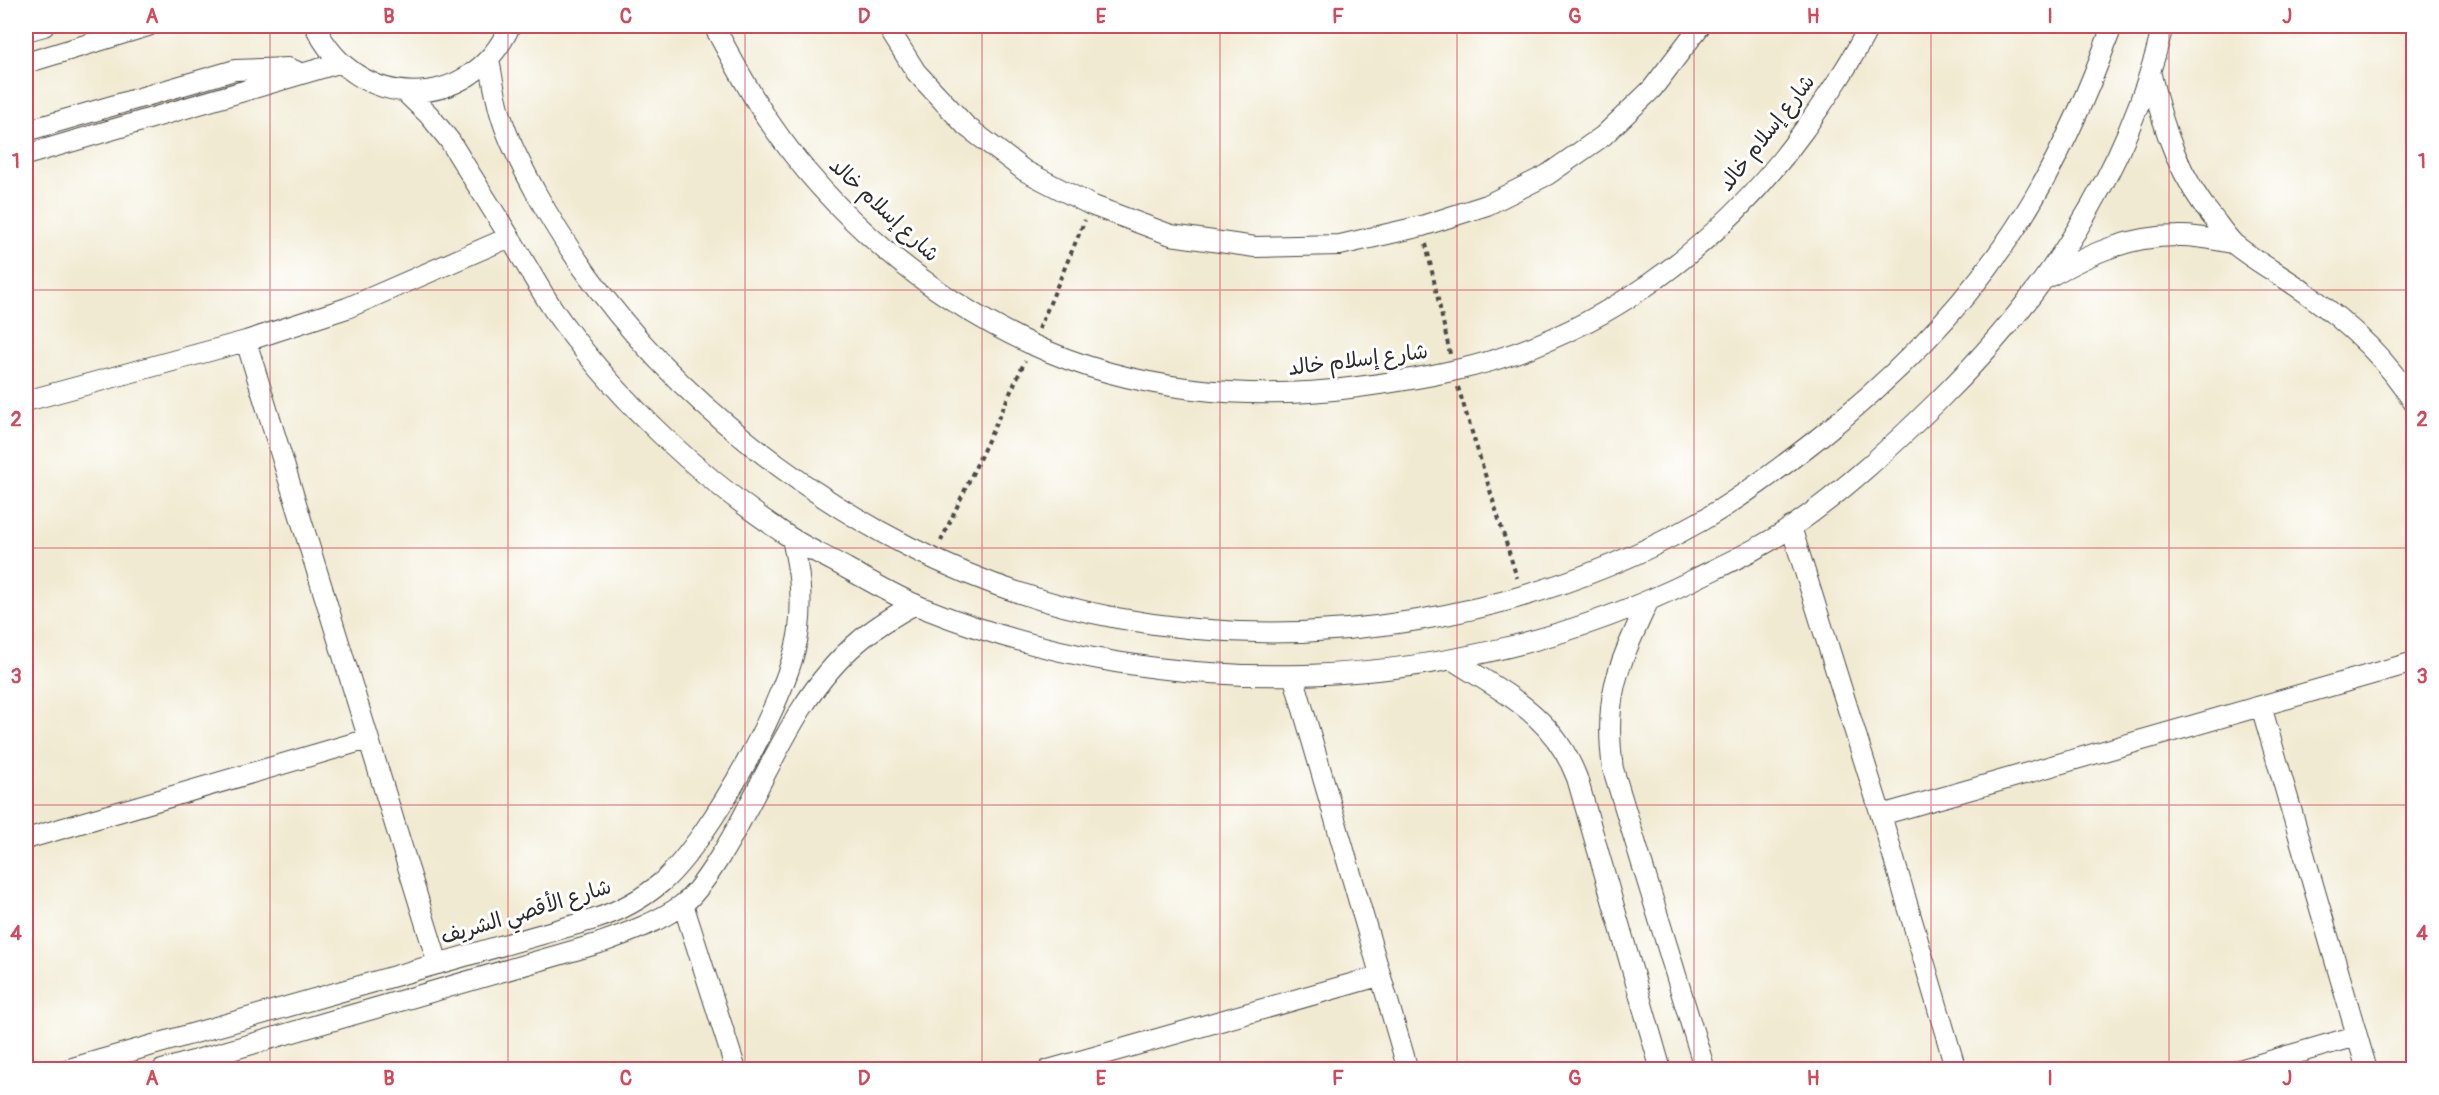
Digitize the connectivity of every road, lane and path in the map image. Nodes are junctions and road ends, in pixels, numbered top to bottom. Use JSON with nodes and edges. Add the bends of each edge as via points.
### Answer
{"nodes":[{"id":1,"x":44,"y":26,"type":"edge"},
{"id":2,"x":148,"y":26,"type":"edge"},
{"id":3,"x":315,"y":26,"type":"edge"},
{"id":4,"x":510,"y":26,"type":"edge"},
{"id":5,"x":714,"y":26,"type":"edge"},
{"id":6,"x":887,"y":26,"type":"edge"},
{"id":7,"x":1700,"y":26,"type":"edge"},
{"id":8,"x":1869,"y":26,"type":"edge"},
{"id":9,"x":2112,"y":26,"type":"edge"},
{"id":10,"x":2163,"y":26,"type":"edge"},
{"id":11,"x":26,"y":31,"type":"edge"},
{"id":12,"x":489,"y":59,"type":"junction"},
{"id":13,"x":26,"y":63,"type":"edge"},
{"id":14,"x":339,"y":63,"type":"junction"},
{"id":15,"x":303,"y":73,"type":"junction"},
{"id":16,"x":2151,"y":75,"type":"junction"},
{"id":17,"x":405,"y":92,"type":"junction"},
{"id":18,"x":26,"y":130,"type":"edge"},
{"id":19,"x":26,"y":155,"type":"edge"},
{"id":20,"x":1091,"y":205,"type":"junction"},
{"id":21,"x":1422,"y":226,"type":"junction"},
{"id":22,"x":510,"y":237,"type":"junction"},
{"id":23,"x":2233,"y":243,"type":"junction"},
{"id":24,"x":2041,"y":282,"type":"junction"},
{"id":25,"x":246,"y":341,"type":"junction"},
{"id":26,"x":1032,"y":345,"type":"junction"},
{"id":27,"x":1454,"y":371,"type":"junction"},
{"id":28,"x":26,"y":401,"type":"edge"},
{"id":29,"x":2414,"y":403,"type":"edge"},
{"id":30,"x":1791,"y":527,"type":"junction"},
{"id":31,"x":792,"y":539,"type":"junction"},
{"id":32,"x":933,"y":559,"type":"junction"},
{"id":33,"x":1522,"y":596,"type":"junction"},
{"id":34,"x":1648,"y":602,"type":"junction"},
{"id":35,"x":915,"y":604,"type":"junction"},
{"id":36,"x":1453,"y":660,"type":"junction"},
{"id":37,"x":2414,"y":662,"type":"edge"},
{"id":38,"x":1293,"y":675,"type":"junction"},
{"id":39,"x":2261,"y":706,"type":"junction"},
{"id":40,"x":368,"y":739,"type":"junction"},
{"id":41,"x":1881,"y":815,"type":"junction"},
{"id":42,"x":26,"y":839,"type":"edge"},
{"id":43,"x":683,"y":904,"type":"junction"},
{"id":44,"x":438,"y":964,"type":"junction"},
{"id":45,"x":1379,"y":976,"type":"junction"},
{"id":46,"x":2356,"y":1036,"type":"junction"},
{"id":47,"x":65,"y":1070,"type":"edge"},
{"id":48,"x":162,"y":1070,"type":"edge"},
{"id":49,"x":736,"y":1070,"type":"edge"},
{"id":50,"x":1048,"y":1070,"type":"edge"},
{"id":51,"x":1408,"y":1070,"type":"edge"},
{"id":52,"x":1661,"y":1070,"type":"edge"},
{"id":53,"x":1705,"y":1070,"type":"edge"},
{"id":54,"x":1956,"y":1070,"type":"edge"},
{"id":55,"x":2239,"y":1070,"type":"edge"},
{"id":56,"x":2367,"y":1070,"type":"edge"}],
"edges":[{"from":1,"to":11,"type":"street"},
{"from":2,"to":13,"type":"street"},
{"from":3,"to":14,"type":"street","via":[[323,44]]},
{"from":4,"to":12,"type":"street"},
{"from":5,"to":26,"type":"street","name":"شارع إسلام خالد","via":[[770,123],[844,212],[933,287]]},
{"from":6,"to":20,"type":"street","via":[[916,72],[966,126],[1025,171]]},
{"from":7,"to":21,"type":"street","via":[[1652,89],[1603,136],[1547,175],[1487,205]]},
{"from":8,"to":27,"type":"street","name":"شارع إسلام خالد","via":[[1838,80],[1783,159],[1732,217],[1690,254],[1655,281],[1579,326],[1528,348]]},
{"from":9,"to":33,"type":"street","via":[[2073,126],[2013,232],[1940,327],[1897,371],[1805,449],[1703,520],[1637,554]]},
{"from":10,"to":16,"type":"street"},
{"from":12,"to":17,"type":"street","via":[[451,85]]},
{"from":12,"to":32,"type":"street","via":[[514,151],[551,219],[642,344],[756,450],[819,494]]},
{"from":14,"to":15,"type":"street"},
{"from":14,"to":17,"type":"street","via":[[366,81]]},
{"from":15,"to":18,"type":"street","via":[[288,68],[235,70]]},
{"from":15,"to":19,"type":"street"},
{"from":16,"to":23,"type":"street","via":[[2161,120],[2178,163],[2200,203]]},
{"from":16,"to":24,"type":"street","via":[[2124,144],[2085,220]]},
{"from":17,"to":22,"type":"street","via":[[450,141]]},
{"from":20,"to":21,"type":"street","via":[[1171,235],[1255,248],[1340,245]]},
{"from":20,"to":26,"type":"path"},
{"from":21,"to":27,"type":"path"},
{"from":22,"to":25,"type":"street","via":[[347,308]]},
{"from":22,"to":31,"type":"street","via":[[560,319],[614,386],[674,446]]},
{"from":23,"to":24,"type":"street","via":[[2178,236],[2130,241],[2083,257]]},
{"from":23,"to":29,"type":"street","via":[[2308,294],[2360,337]]},
{"from":24,"to":30,"type":"street","via":[[1980,360],[1921,418],[1858,475]]},
{"from":25,"to":28,"type":"street"},
{"from":25,"to":40,"type":"street"},
{"from":26,"to":27,"type":"street","name":"شارع إسلام خالد","via":[[1110,372],[1170,386],[1242,394],[1314,393]]},
{"from":26,"to":32,"type":"path"},
{"from":27,"to":33,"type":"path"},
{"from":30,"to":34,"type":"street"},
{"from":30,"to":41,"type":"street"},
{"from":31,"to":35,"type":"street"},
{"from":31,"to":44,"type":"street","name":"شارع الأقصي الشريف","via":[[802,600],[792,661],[742,768],[678,865],[645,895],[611,914]]},
{"from":32,"to":33,"type":"street","via":[[1029,596],[1116,618],[1200,629],[1349,629],[1424,619]]},
{"from":34,"to":36,"type":"street","via":[[1557,635]]},
{"from":34,"to":53,"type":"street","via":[[1617,671],[1610,703],[1609,736],[1614,769]]},
{"from":35,"to":38,"type":"street","via":[[1048,649],[1132,666],[1218,674]]},
{"from":35,"to":43,"type":"street","via":[[858,642],[812,691],[730,840]]},
{"from":36,"to":38,"type":"street","via":[[1389,670]]},
{"from":36,"to":52,"type":"street","via":[[1542,721],[1569,757]]},
{"from":37,"to":39,"type":"street"},
{"from":38,"to":45,"type":"street"},
{"from":39,"to":41,"type":"street"},
{"from":39,"to":46,"type":"street"},
{"from":40,"to":42,"type":"street"},
{"from":40,"to":44,"type":"street"},
{"from":41,"to":54,"type":"street"},
{"from":43,"to":48,"type":"street","via":[[634,932],[600,943]]},
{"from":43,"to":49,"type":"street"},
{"from":44,"to":47,"type":"street","name":"شارع الأقصي الشريف"},
{"from":45,"to":50,"type":"street"},
{"from":45,"to":51,"type":"street"},
{"from":46,"to":55,"type":"street"},
{"from":46,"to":56,"type":"street"}]}
